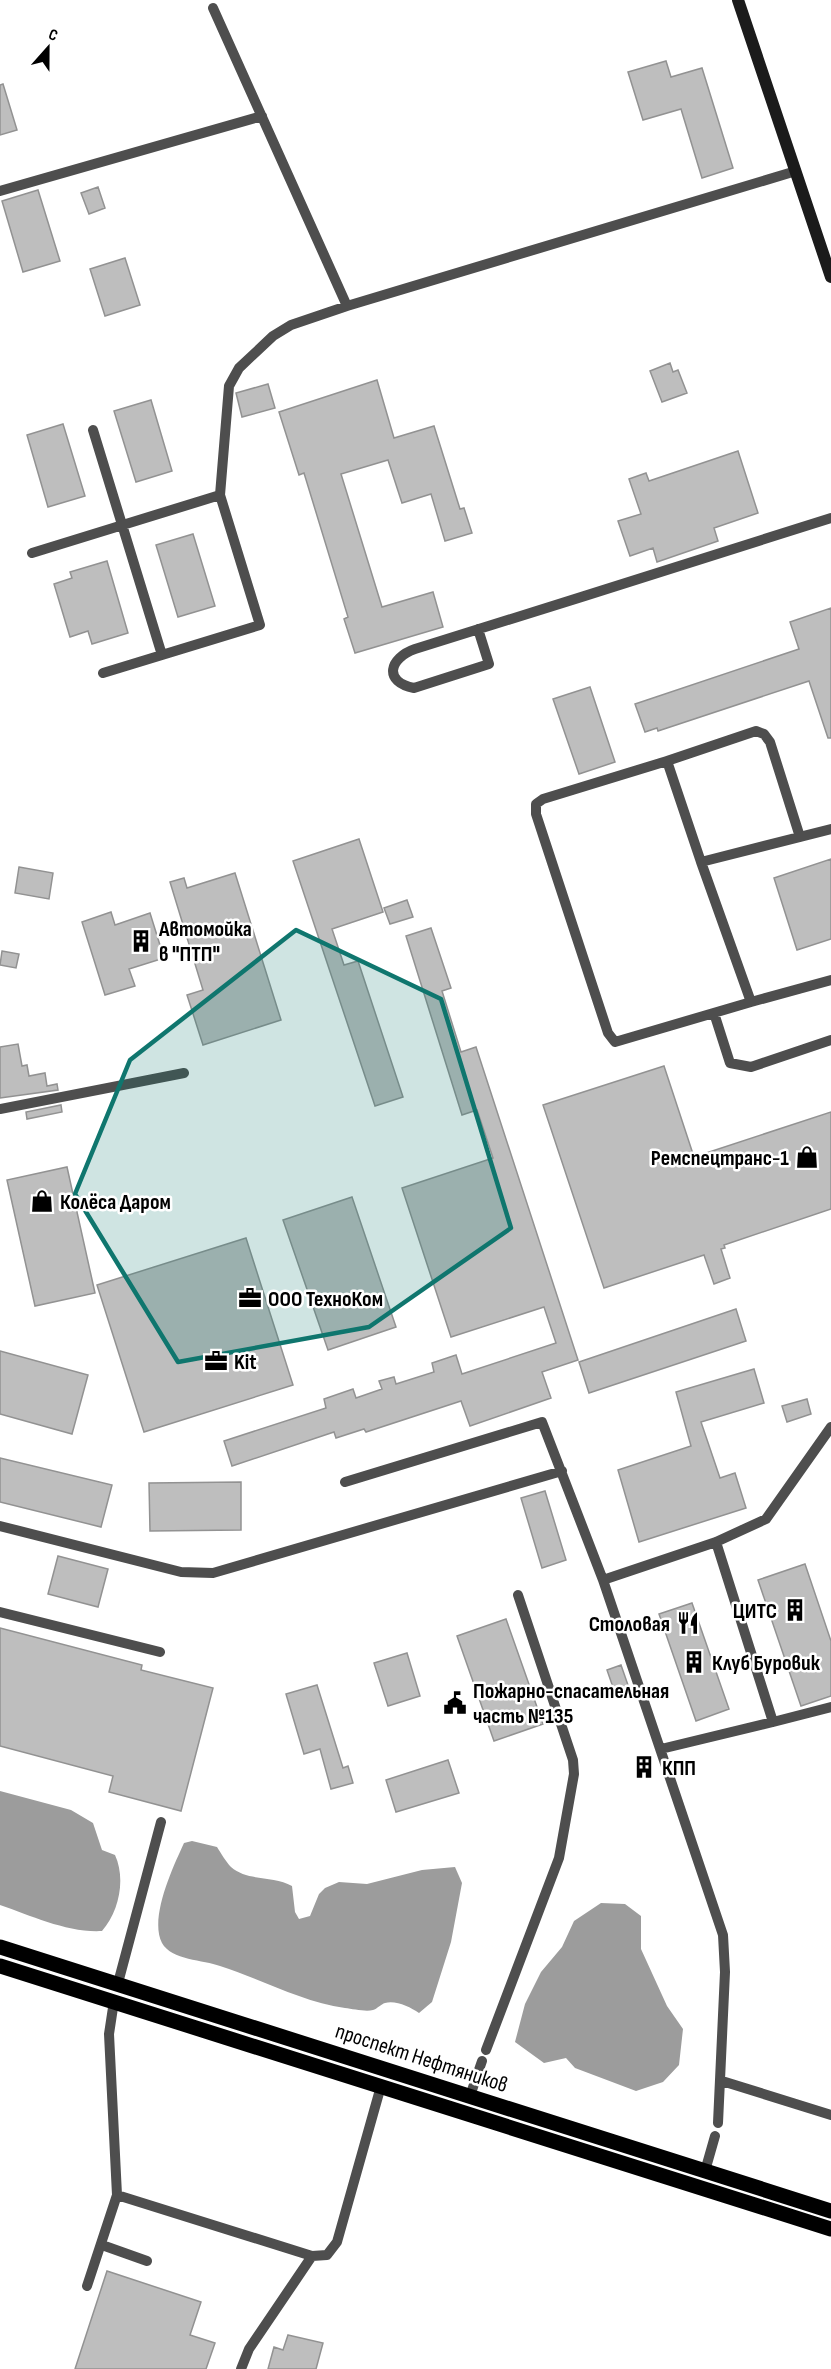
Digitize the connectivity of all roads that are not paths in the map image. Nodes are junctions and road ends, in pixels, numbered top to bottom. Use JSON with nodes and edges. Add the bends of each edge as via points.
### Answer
{"nodes":[{"id":1,"x":738,"y":0,"type":"edge"},
{"id":2,"x":213,"y":8,"type":"dead end"},
{"id":3,"x":262,"y":116,"type":"junction"},
{"id":4,"x":796,"y":171,"type":"junction"},
{"id":5,"x":0,"y":191,"type":"edge"},
{"id":6,"x":831,"y":277,"type":"edge"},
{"id":7,"x":347,"y":306,"type":"junction"},
{"id":8,"x":93,"y":430,"type":"dead end"},
{"id":9,"x":220,"y":495,"type":"junction"},
{"id":10,"x":831,"y":518,"type":"edge"},
{"id":11,"x":122,"y":525,"type":"junction"},
{"id":12,"x":32,"y":553,"type":"dead end"},
{"id":13,"x":478,"y":629,"type":"junction"},
{"id":14,"x":162,"y":655,"type":"junction"},
{"id":15,"x":103,"y":673,"type":"dead end"},
{"id":16,"x":667,"y":761,"type":"junction"},
{"id":17,"x":831,"y":829,"type":"edge"},
{"id":18,"x":800,"y":837,"type":"junction"},
{"id":19,"x":700,"y":862,"type":"junction"},
{"id":20,"x":831,"y":980,"type":"edge"},
{"id":21,"x":751,"y":1002,"type":"junction"},
{"id":22,"x":714,"y":1013,"type":"junction"},
{"id":23,"x":831,"y":1040,"type":"edge"},
{"id":24,"x":184,"y":1073,"type":"dead end"},
{"id":25,"x":0,"y":1110,"type":"edge"},
{"id":26,"x":831,"y":1427,"type":"edge"},
{"id":27,"x":562,"y":1471,"type":"junction"},
{"id":28,"x":345,"y":1482,"type":"dead end"},
{"id":29,"x":0,"y":1526,"type":"edge"},
{"id":30,"x":716,"y":1542,"type":"junction"},
{"id":31,"x":603,"y":1580,"type":"junction"},
{"id":32,"x":518,"y":1595,"type":"dead end"},
{"id":33,"x":0,"y":1612,"type":"edge"},
{"id":34,"x":160,"y":1652,"type":"dead end"},
{"id":35,"x":831,"y":1707,"type":"edge"},
{"id":36,"x":773,"y":1722,"type":"junction"},
{"id":37,"x":661,"y":1749,"type":"junction"},
{"id":38,"x":161,"y":1822,"type":"dead end"},
{"id":39,"x":0,"y":1947,"type":"edge"},
{"id":40,"x":0,"y":1966,"type":"edge"},
{"id":41,"x":118,"y":1983,"type":"junction"},
{"id":42,"x":114,"y":2001,"type":"junction"},
{"id":43,"x":486,"y":2050,"type":"dead end"},
{"id":44,"x":482,"y":2061,"type":"dead end"},
{"id":45,"x":722,"y":2081,"type":"junction"},
{"id":46,"x":381,"y":2086,"type":"junction"},
{"id":47,"x":470,"y":2096,"type":"junction"},
{"id":48,"x":831,"y":2115,"type":"edge"},
{"id":49,"x":718,"y":2123,"type":"dead end"},
{"id":50,"x":715,"y":2136,"type":"dead end"},
{"id":51,"x":705,"y":2170,"type":"junction"},
{"id":52,"x":117,"y":2195,"type":"junction"},
{"id":53,"x":831,"y":2211,"type":"edge"},
{"id":54,"x":831,"y":2229,"type":"edge"},
{"id":55,"x":102,"y":2245,"type":"junction"},
{"id":56,"x":312,"y":2256,"type":"junction"},
{"id":57,"x":147,"y":2260,"type":"dead end"},
{"id":58,"x":87,"y":2286,"type":"dead end"},
{"id":59,"x":241,"y":2369,"type":"edge"}],
"edges":[{"from":1,"to":4,"type":"main road"},
{"from":2,"to":3,"type":"lane"},
{"from":3,"to":5,"type":"lane"},
{"from":3,"to":7,"type":"lane"},
{"from":4,"to":6,"type":"main road"},
{"from":4,"to":7,"type":"lane"},
{"from":7,"to":9,"type":"lane","via":[[291,324],[239,368],[226,402]]},
{"from":8,"to":11,"type":"lane"},
{"from":9,"to":11,"type":"lane"},
{"from":9,"to":14,"type":"lane","via":[[260,625]]},
{"from":10,"to":13,"type":"lane"},
{"from":11,"to":12,"type":"lane"},
{"from":11,"to":14,"type":"lane"},
{"from":13,"to":13,"type":"lane","via":[[489,664],[414,688],[396,680],[394,664],[404,653]]},
{"from":14,"to":15,"type":"lane"},
{"from":16,"to":18,"type":"lane","via":[[756,731],[764,734],[770,742]]},
{"from":16,"to":19,"type":"lane"},
{"from":16,"to":22,"type":"lane","via":[[543,799],[536,804],[536,814],[608,1033],[615,1042]]},
{"from":17,"to":18,"type":"lane"},
{"from":18,"to":19,"type":"lane"},
{"from":19,"to":21,"type":"lane"},
{"from":20,"to":21,"type":"lane"},
{"from":21,"to":22,"type":"lane"},
{"from":22,"to":23,"type":"lane","via":[[730,1063],[741,1067]]},
{"from":24,"to":25,"type":"lane"},
{"from":26,"to":30,"type":"lane","via":[[766,1519]]},
{"from":27,"to":28,"type":"lane","via":[[542,1422]]},
{"from":27,"to":29,"type":"lane","via":[[213,1573],[181,1572]]},
{"from":27,"to":31,"type":"lane"},
{"from":30,"to":31,"type":"lane"},
{"from":30,"to":36,"type":"lane"},
{"from":31,"to":37,"type":"lane"},
{"from":32,"to":43,"type":"lane","via":[[573,1760],[574,1774],[557,1865]]},
{"from":33,"to":34,"type":"lane"},
{"from":35,"to":36,"type":"lane"},
{"from":36,"to":37,"type":"lane"},
{"from":37,"to":45,"type":"lane","via":[[723,1935],[726,1972]]},
{"from":38,"to":41,"type":"lane"},
{"from":39,"to":41,"type":"main road","name":"проспект Нефтяников"},
{"from":40,"to":42,"type":"main road","name":"проспект Нефтяников"},
{"from":41,"to":47,"type":"main road","name":"проспект Нефтяников"},
{"from":42,"to":46,"type":"main road","name":"проспект Нефтяников"},
{"from":42,"to":52,"type":"lane","via":[[109,2034]]},
{"from":44,"to":47,"type":"lane"},
{"from":45,"to":48,"type":"lane"},
{"from":45,"to":49,"type":"lane"},
{"from":46,"to":54,"type":"main road","name":"проспект Нефтяников"},
{"from":46,"to":56,"type":"lane","via":[[338,2242],[327,2255]]},
{"from":47,"to":51,"type":"main road","name":"проспект Нефтяников"},
{"from":50,"to":51,"type":"lane"},
{"from":51,"to":53,"type":"main road","name":"проспект Нефтяников"},
{"from":52,"to":55,"type":"lane"},
{"from":52,"to":56,"type":"lane"},
{"from":55,"to":57,"type":"lane"},
{"from":55,"to":58,"type":"lane"},
{"from":56,"to":59,"type":"lane","via":[[249,2349]]}]}
